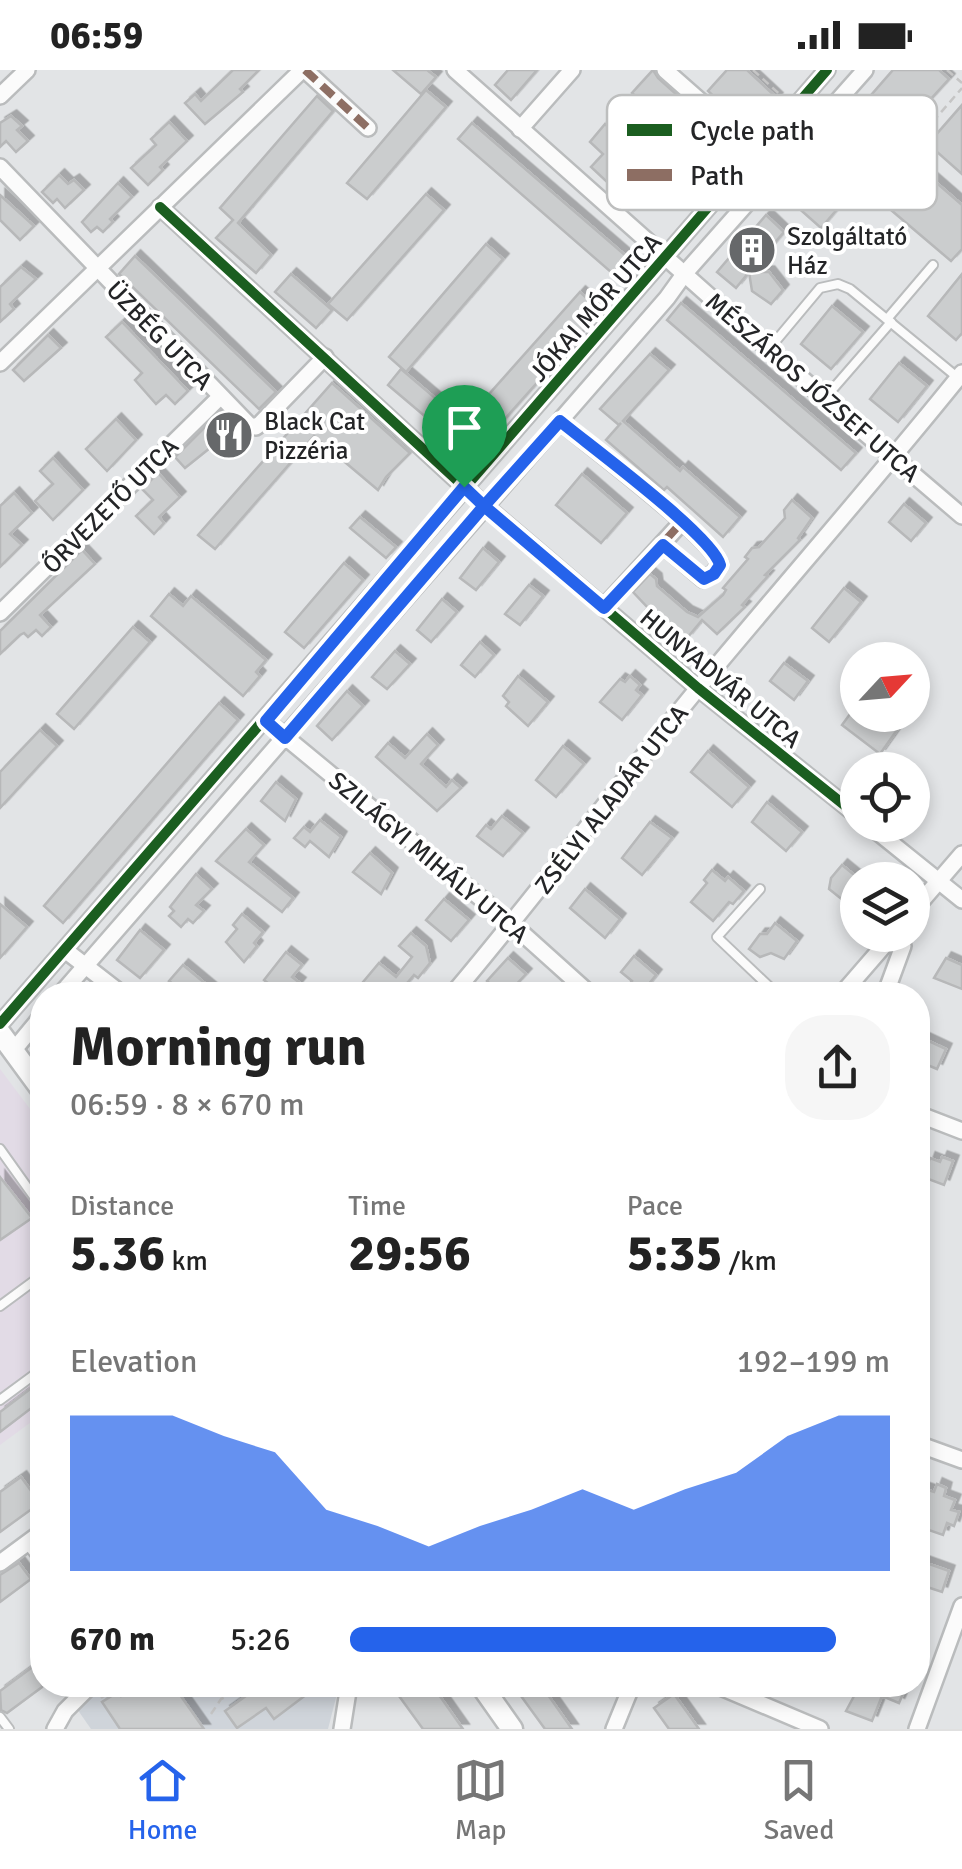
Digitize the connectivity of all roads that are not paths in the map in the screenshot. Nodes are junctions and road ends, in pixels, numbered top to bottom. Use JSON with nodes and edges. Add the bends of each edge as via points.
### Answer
{"nodes":[{"id":1,"x":27,"y":70,"type":"edge"},
{"id":2,"x":303,"y":70,"type":"edge"},
{"id":3,"x":455,"y":70,"type":"edge"},
{"id":4,"x":572,"y":70,"type":"edge"},
{"id":5,"x":664,"y":70,"type":"edge"},
{"id":6,"x":828,"y":70,"type":"edge"},
{"id":7,"x":865,"y":70,"type":"edge"},
{"id":8,"x":693,"y":95,"type":"edge"},
{"id":9,"x":807,"y":95,"type":"edge"},
{"id":10,"x":843,"y":95,"type":"edge"},
{"id":11,"x":0,"y":96,"type":"edge"},
{"id":12,"x":368,"y":128,"type":"dead end"},
{"id":13,"x":520,"y":129,"type":"junction"},
{"id":14,"x":0,"y":167,"type":"edge"},
{"id":15,"x":607,"y":206,"type":"edge"},
{"id":16,"x":160,"y":208,"type":"junction"},
{"id":17,"x":612,"y":210,"type":"edge"},
{"id":18,"x":707,"y":210,"type":"edge"},
{"id":19,"x":741,"y":210,"type":"edge"},
{"id":20,"x":665,"y":257,"type":"junction"},
{"id":21,"x":934,"y":264,"type":"dead end"},
{"id":22,"x":96,"y":269,"type":"junction"},
{"id":23,"x":684,"y":274,"type":"junction"},
{"id":24,"x":889,"y":321,"type":"junction"},
{"id":25,"x":769,"y":348,"type":"junction"},
{"id":26,"x":325,"y":357,"type":"junction"},
{"id":27,"x":0,"y":363,"type":"edge"},
{"id":28,"x":960,"y":376,"type":"edge"},
{"id":29,"x":220,"y":397,"type":"junction"},
{"id":30,"x":825,"y":399,"type":"junction"},
{"id":31,"x":560,"y":421,"type":"junction"},
{"id":32,"x":894,"y":459,"type":"junction"},
{"id":33,"x":464,"y":487,"type":"junction"},
{"id":34,"x":484,"y":506,"type":"junction"},
{"id":35,"x":962,"y":516,"type":"edge"},
{"id":36,"x":682,"y":522,"type":"junction"},
{"id":37,"x":663,"y":545,"type":"junction"},
{"id":38,"x":604,"y":608,"type":"junction"},
{"id":39,"x":0,"y":613,"type":"edge"},
{"id":40,"x":698,"y":688,"type":"junction"},
{"id":41,"x":266,"y":721,"type":"junction"},
{"id":42,"x":285,"y":738,"type":"junction"},
{"id":43,"x":840,"y":802,"type":"edge"},
{"id":44,"x":891,"y":842,"type":"edge"},
{"id":45,"x":962,"y":854,"type":"edge"},
{"id":46,"x":940,"y":881,"type":"junction"},
{"id":47,"x":760,"y":889,"type":"dead end"},
{"id":48,"x":930,"y":892,"type":"edge"},
{"id":49,"x":962,"y":900,"type":"edge"},
{"id":50,"x":512,"y":924,"type":"junction"},
{"id":51,"x":65,"y":950,"type":"junction"},
{"id":52,"x":880,"y":952,"type":"edge"},
{"id":53,"x":901,"y":952,"type":"edge"},
{"id":54,"x":86,"y":965,"type":"junction"},
{"id":55,"x":37,"y":982,"type":"edge"},
{"id":56,"x":71,"y":982,"type":"edge"},
{"id":57,"x":107,"y":982,"type":"edge"},
{"id":58,"x":463,"y":982,"type":"edge"},
{"id":59,"x":577,"y":982,"type":"edge"},
{"id":60,"x":764,"y":982,"type":"edge"},
{"id":61,"x":852,"y":982,"type":"edge"},
{"id":62,"x":890,"y":982,"type":"edge"},
{"id":63,"x":30,"y":990,"type":"edge"},
{"id":64,"x":0,"y":1024,"type":"edge"},
{"id":65,"x":30,"y":1030,"type":"edge"},
{"id":66,"x":0,"y":1033,"type":"edge"},
{"id":67,"x":13,"y":1051,"type":"junction"},
{"id":68,"x":30,"y":1074,"type":"edge"},
{"id":69,"x":930,"y":1119,"type":"edge"},
{"id":70,"x":962,"y":1131,"type":"edge"},
{"id":71,"x":0,"y":1150,"type":"edge"},
{"id":72,"x":30,"y":1191,"type":"edge"},
{"id":73,"x":30,"y":1284,"type":"edge"},
{"id":74,"x":0,"y":1306,"type":"edge"},
{"id":75,"x":30,"y":1378,"type":"edge"},
{"id":76,"x":0,"y":1400,"type":"edge"},
{"id":77,"x":930,"y":1448,"type":"edge"},
{"id":78,"x":962,"y":1460,"type":"edge"},
{"id":79,"x":30,"y":1542,"type":"edge"},
{"id":80,"x":27,"y":1544,"type":"junction"},
{"id":81,"x":30,"y":1548,"type":"edge"},
{"id":82,"x":0,"y":1563,"type":"edge"},
{"id":83,"x":962,"y":1606,"type":"edge"},
{"id":84,"x":930,"y":1693,"type":"edge"},
{"id":85,"x":88,"y":1697,"type":"edge"},
{"id":86,"x":348,"y":1697,"type":"edge"},
{"id":87,"x":490,"y":1697,"type":"edge"},
{"id":88,"x":627,"y":1697,"type":"edge"},
{"id":89,"x":744,"y":1697,"type":"edge"},
{"id":90,"x":929,"y":1697,"type":"edge"},
{"id":91,"x":0,"y":1717,"type":"edge"},
{"id":92,"x":9,"y":1729,"type":"edge"},
{"id":93,"x":55,"y":1729,"type":"edge"},
{"id":94,"x":342,"y":1729,"type":"edge"},
{"id":95,"x":512,"y":1729,"type":"edge"},
{"id":96,"x":614,"y":1729,"type":"edge"},
{"id":97,"x":820,"y":1729,"type":"edge"},
{"id":98,"x":917,"y":1729,"type":"edge"}],
"edges":[{"from":1,"to":11,"type":"street"},
{"from":2,"to":12,"type":"street"},
{"from":2,"to":16,"type":"street"},
{"from":3,"to":13,"type":"street","name":"MÉSZÁROS JÓZSEF UTCA"},
{"from":4,"to":13,"type":"street"},
{"from":5,"to":8,"type":"street"},
{"from":6,"to":9,"type":"street","name":"JÓKAI MÓR UTCA"},
{"from":7,"to":10,"type":"street","name":"JÓKAI MÓR UTCA"},
{"from":13,"to":15,"type":"street","name":"MÉSZÁROS JÓZSEF UTCA"},
{"from":14,"to":22,"type":"street","name":"ÜZBÉG UTCA"},
{"from":16,"to":22,"type":"street"},
{"from":16,"to":26,"type":"street","name":"HUNYADVÁR UTCA"},
{"from":17,"to":20,"type":"street","name":"MÉSZÁROS JÓZSEF UTCA"},
{"from":18,"to":20,"type":"street","name":"JÓKAI MÓR UTCA"},
{"from":19,"to":23,"type":"street","name":"JÓKAI MÓR UTCA"},
{"from":20,"to":23,"type":"street","name":"MÉSZÁROS JÓZSEF UTCA"},
{"from":20,"to":33,"type":"street","name":"JÓKAI MÓR UTCA"},
{"from":21,"to":24,"type":"lane"},
{"from":22,"to":27,"type":"street"},
{"from":22,"to":29,"type":"street","name":"ÜZBÉG UTCA"},
{"from":23,"to":25,"type":"street","name":"MÉSZÁROS JÓZSEF UTCA"},
{"from":23,"to":31,"type":"street","name":"JÓKAI MÓR UTCA"},
{"from":24,"to":25,"type":"lane","via":[[850,289],[830,283]]},
{"from":24,"to":28,"type":"lane"},
{"from":24,"to":30,"type":"lane"},
{"from":25,"to":30,"type":"street","name":"MÉSZÁROS JÓZSEF UTCA"},
{"from":26,"to":29,"type":"street","name":"ÜZBÉG UTCA","via":[[256,427]]},
{"from":26,"to":33,"type":"street","name":"HUNYADVÁR UTCA"},
{"from":28,"to":32,"type":"street","name":"ZSÉLYI ALADÁR UTCA"},
{"from":29,"to":39,"type":"street","name":"ŐRVEZETŐ UTCA"},
{"from":30,"to":32,"type":"street","name":"MÉSZÁROS JÓZSEF UTCA"},
{"from":31,"to":34,"type":"street","name":"JÓKAI MÓR UTCA"},
{"from":31,"to":36,"type":"street"},
{"from":32,"to":35,"type":"street","name":"MÉSZÁROS JÓZSEF UTCA"},
{"from":32,"to":40,"type":"street","name":"ZSÉLYI ALADÁR UTCA"},
{"from":33,"to":34,"type":"street","name":"HUNYADVÁR UTCA"},
{"from":33,"to":41,"type":"street","name":"JÓKAI MÓR UTCA"},
{"from":34,"to":38,"type":"street","name":"HUNYADVÁR UTCA"},
{"from":34,"to":42,"type":"street","name":"JÓKAI MÓR UTCA"},
{"from":36,"to":37,"type":"street"},
{"from":36,"to":37,"type":"street","via":[[718,554],[714,574],[704,579]]},
{"from":37,"to":38,"type":"street"},
{"from":38,"to":40,"type":"street","name":"HUNYADVÁR UTCA"},
{"from":40,"to":43,"type":"street","name":"HUNYADVÁR UTCA"},
{"from":40,"to":50,"type":"street","name":"ZSÉLYI ALADÁR UTCA"},
{"from":41,"to":42,"type":"street","name":"SZILÁGYI MIHÁLY UTCA"},
{"from":41,"to":51,"type":"street","name":"JÓKAI MÓR UTCA"},
{"from":42,"to":50,"type":"street","name":"SZILÁGYI MIHÁLY UTCA"},
{"from":42,"to":54,"type":"street","name":"JÓKAI MÓR UTCA"},
{"from":44,"to":46,"type":"street"},
{"from":45,"to":46,"type":"street"},
{"from":46,"to":48,"type":"street"},
{"from":46,"to":49,"type":"street"},
{"from":47,"to":60,"type":"lane","via":[[717,937]]},
{"from":50,"to":58,"type":"street","name":"ZSÉLYI ALADÁR UTCA"},
{"from":50,"to":59,"type":"street","name":"SZILÁGYI MIHÁLY UTCA"},
{"from":51,"to":54,"type":"street"},
{"from":51,"to":55,"type":"street","name":"JÓKAI MÓR UTCA"},
{"from":52,"to":61,"type":"street"},
{"from":53,"to":62,"type":"street"},
{"from":54,"to":56,"type":"street","name":"JÓKAI MÓR UTCA"},
{"from":54,"to":57,"type":"street"},
{"from":63,"to":64,"type":"street","name":"JÓKAI MÓR UTCA"},
{"from":65,"to":67,"type":"street"},
{"from":66,"to":67,"type":"street"},
{"from":67,"to":68,"type":"street"},
{"from":69,"to":70,"type":"street"},
{"from":71,"to":72,"type":"lane"},
{"from":73,"to":74,"type":"lane"},
{"from":75,"to":76,"type":"lane"},
{"from":77,"to":78,"type":"street"},
{"from":79,"to":80,"type":"street"},
{"from":80,"to":81,"type":"lane"},
{"from":80,"to":82,"type":"street"},
{"from":83,"to":84,"type":"street"},
{"from":85,"to":93,"type":"street","via":[[65,1711]]},
{"from":86,"to":94,"type":"street"},
{"from":87,"to":95,"type":"street"},
{"from":88,"to":96,"type":"street"},
{"from":89,"to":97,"type":"street"},
{"from":90,"to":98,"type":"street"},
{"from":91,"to":92,"type":"lane"}]}
